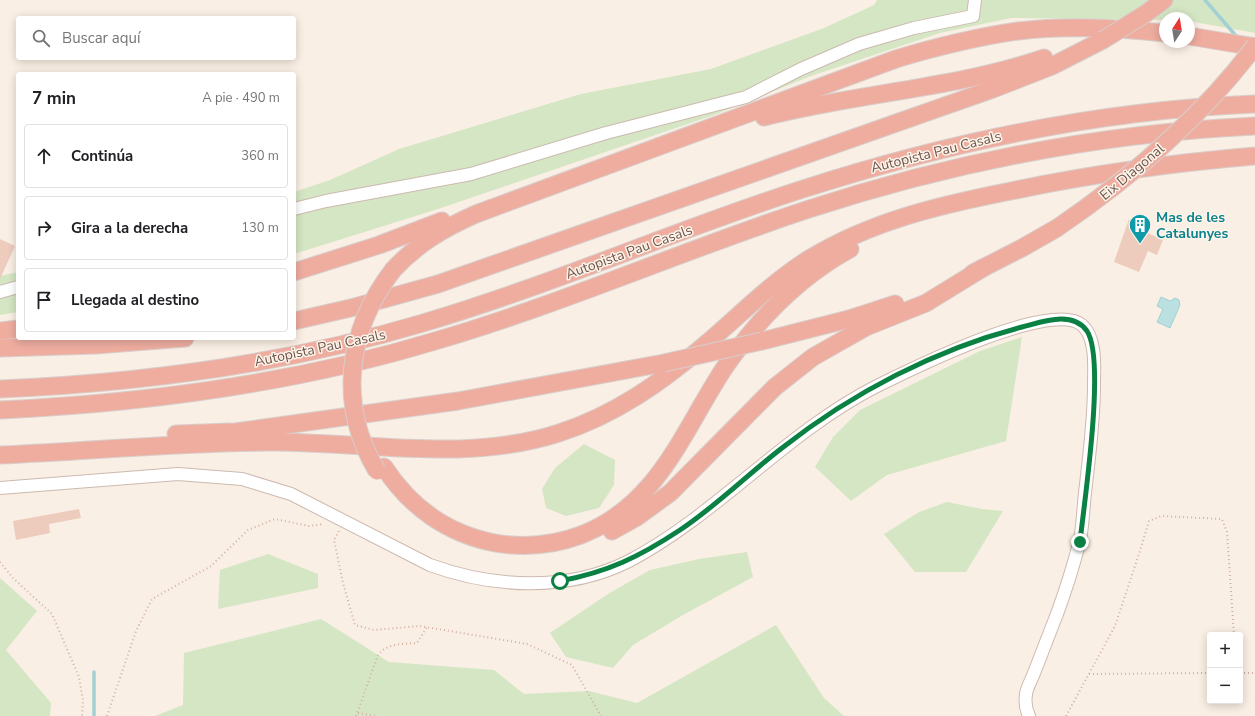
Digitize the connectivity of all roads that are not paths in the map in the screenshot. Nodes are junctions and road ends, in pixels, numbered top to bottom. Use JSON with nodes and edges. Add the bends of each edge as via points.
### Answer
{"nodes":[{"id":1,"x":976,"y":0,"type":"edge"},
{"id":2,"x":1164,"y":0,"type":"edge"},
{"id":3,"x":1159,"y":33,"type":"edge"},
{"id":4,"x":1195,"y":37,"type":"edge"},
{"id":5,"x":1254,"y":46,"type":"edge"},
{"id":6,"x":1083,"y":50,"type":"junction"},
{"id":7,"x":1255,"y":104,"type":"edge"},
{"id":8,"x":1255,"y":126,"type":"edge"},
{"id":9,"x":1255,"y":156,"type":"edge"},
{"id":10,"x":1063,"y":180,"type":"junction"},
{"id":11,"x":556,"y":183,"type":"junction"},
{"id":12,"x":296,"y":208,"type":"edge"},
{"id":13,"x":983,"y":268,"type":"junction"},
{"id":14,"x":296,"y":271,"type":"edge"},
{"id":15,"x":396,"y":272,"type":"junction"},
{"id":16,"x":16,"y":288,"type":"edge"},
{"id":17,"x":0,"y":292,"type":"edge"},
{"id":18,"x":296,"y":320,"type":"edge"},
{"id":19,"x":16,"y":329,"type":"edge"},
{"id":20,"x":0,"y":331,"type":"edge"},
{"id":21,"x":160,"y":340,"type":"edge"},
{"id":22,"x":0,"y":349,"type":"edge"},
{"id":23,"x":0,"y":389,"type":"edge"},
{"id":24,"x":0,"y":410,"type":"edge"},
{"id":25,"x":230,"y":432,"type":"junction"},
{"id":26,"x":0,"y":445,"type":"edge"},
{"id":27,"x":152,"y":445,"type":"junction"},
{"id":28,"x":0,"y":455,"type":"edge"},
{"id":29,"x":380,"y":469,"type":"junction"},
{"id":30,"x":0,"y":488,"type":"edge"},
{"id":31,"x":1029,"y":716,"type":"edge"}],
"edges":[{"from":1,"to":12,"type":"street","via":[[973,16],[914,28],[858,44],[746,97],[606,133],[471,174]]},
{"from":2,"to":6,"type":"highway","bridge":true},
{"from":3,"to":11,"type":"highway","via":[[1064,28],[1018,31],[937,47],[896,59]]},
{"from":4,"to":5,"type":"highway"},
{"from":5,"to":13,"type":"highway","name":"Eix Diagonal","bridge":true,"via":[[1219,90],[1160,150],[1112,190],[1057,228]]},
{"from":6,"to":15,"type":"highway","via":[[1060,52],[1004,70],[798,109],[746,122],[472,224],[428,248]]},
{"from":6,"to":18,"type":"highway","via":[[1052,66],[993,89],[518,257],[398,296]]},
{"from":7,"to":23,"type":"highway","name":"Autopista Pau Casals","via":[[1187,108],[1078,122],[910,157],[793,192],[478,306],[377,336],[326,348],[256,362],[150,378]]},
{"from":8,"to":24,"type":"highway","name":"Autopista Pau Casals","via":[[1189,129],[1087,142],[981,162],[919,177],[850,196],[756,228],[490,325],[370,360],[265,382],[152,399]]},
{"from":9,"to":10,"type":"highway","via":[[1176,163]]},
{"from":10,"to":27,"type":"highway","via":[[940,206],[896,218],[852,237],[811,258],[785,276],[741,311],[707,343],[642,393],[604,415],[556,434],[504,446],[471,449],[291,442]]},
{"from":10,"to":29,"type":"highway","via":[[942,212],[901,226],[857,245],[807,277],[761,321],[726,366],[678,446],[647,490],[623,512],[589,532],[538,545],[501,544],[466,536],[447,527],[417,506]]},
{"from":11,"to":14,"type":"highway"},
{"from":11,"to":15,"type":"highway","via":[[441,230],[423,242]]},
{"from":13,"to":25,"type":"highway","bridge":true,"via":[[888,307],[762,341],[664,363],[458,401]]},
{"from":13,"to":29,"type":"highway","via":[[926,303],[866,327],[813,357],[775,387],[688,476],[654,506],[623,525],[575,545],[546,552],[520,553],[481,548],[463,542],[432,527],[396,497]]},
{"from":15,"to":29,"type":"highway","via":[[373,317],[360,368],[360,394],[365,424]]},
{"from":16,"to":17,"type":"street"},
{"from":19,"to":20,"type":"highway"},
{"from":21,"to":22,"type":"highway"},
{"from":25,"to":26,"type":"highway","via":[[208,431]]},
{"from":25,"to":27,"type":"highway","via":[[169,439]]},
{"from":27,"to":28,"type":"highway"},
{"from":30,"to":31,"type":"street","via":[[178,474],[217,476],[242,480],[291,494],[430,565],[454,574],[507,583],[535,583],[584,577],[628,561],[681,529],[783,447],[824,417],[864,393],[945,354],[1000,332],[1050,320],[1074,321],[1082,325],[1088,333],[1092,348],[1094,379],[1094,418],[1082,527],[1080,542],[1058,612],[1026,694],[1026,713]]}]}
